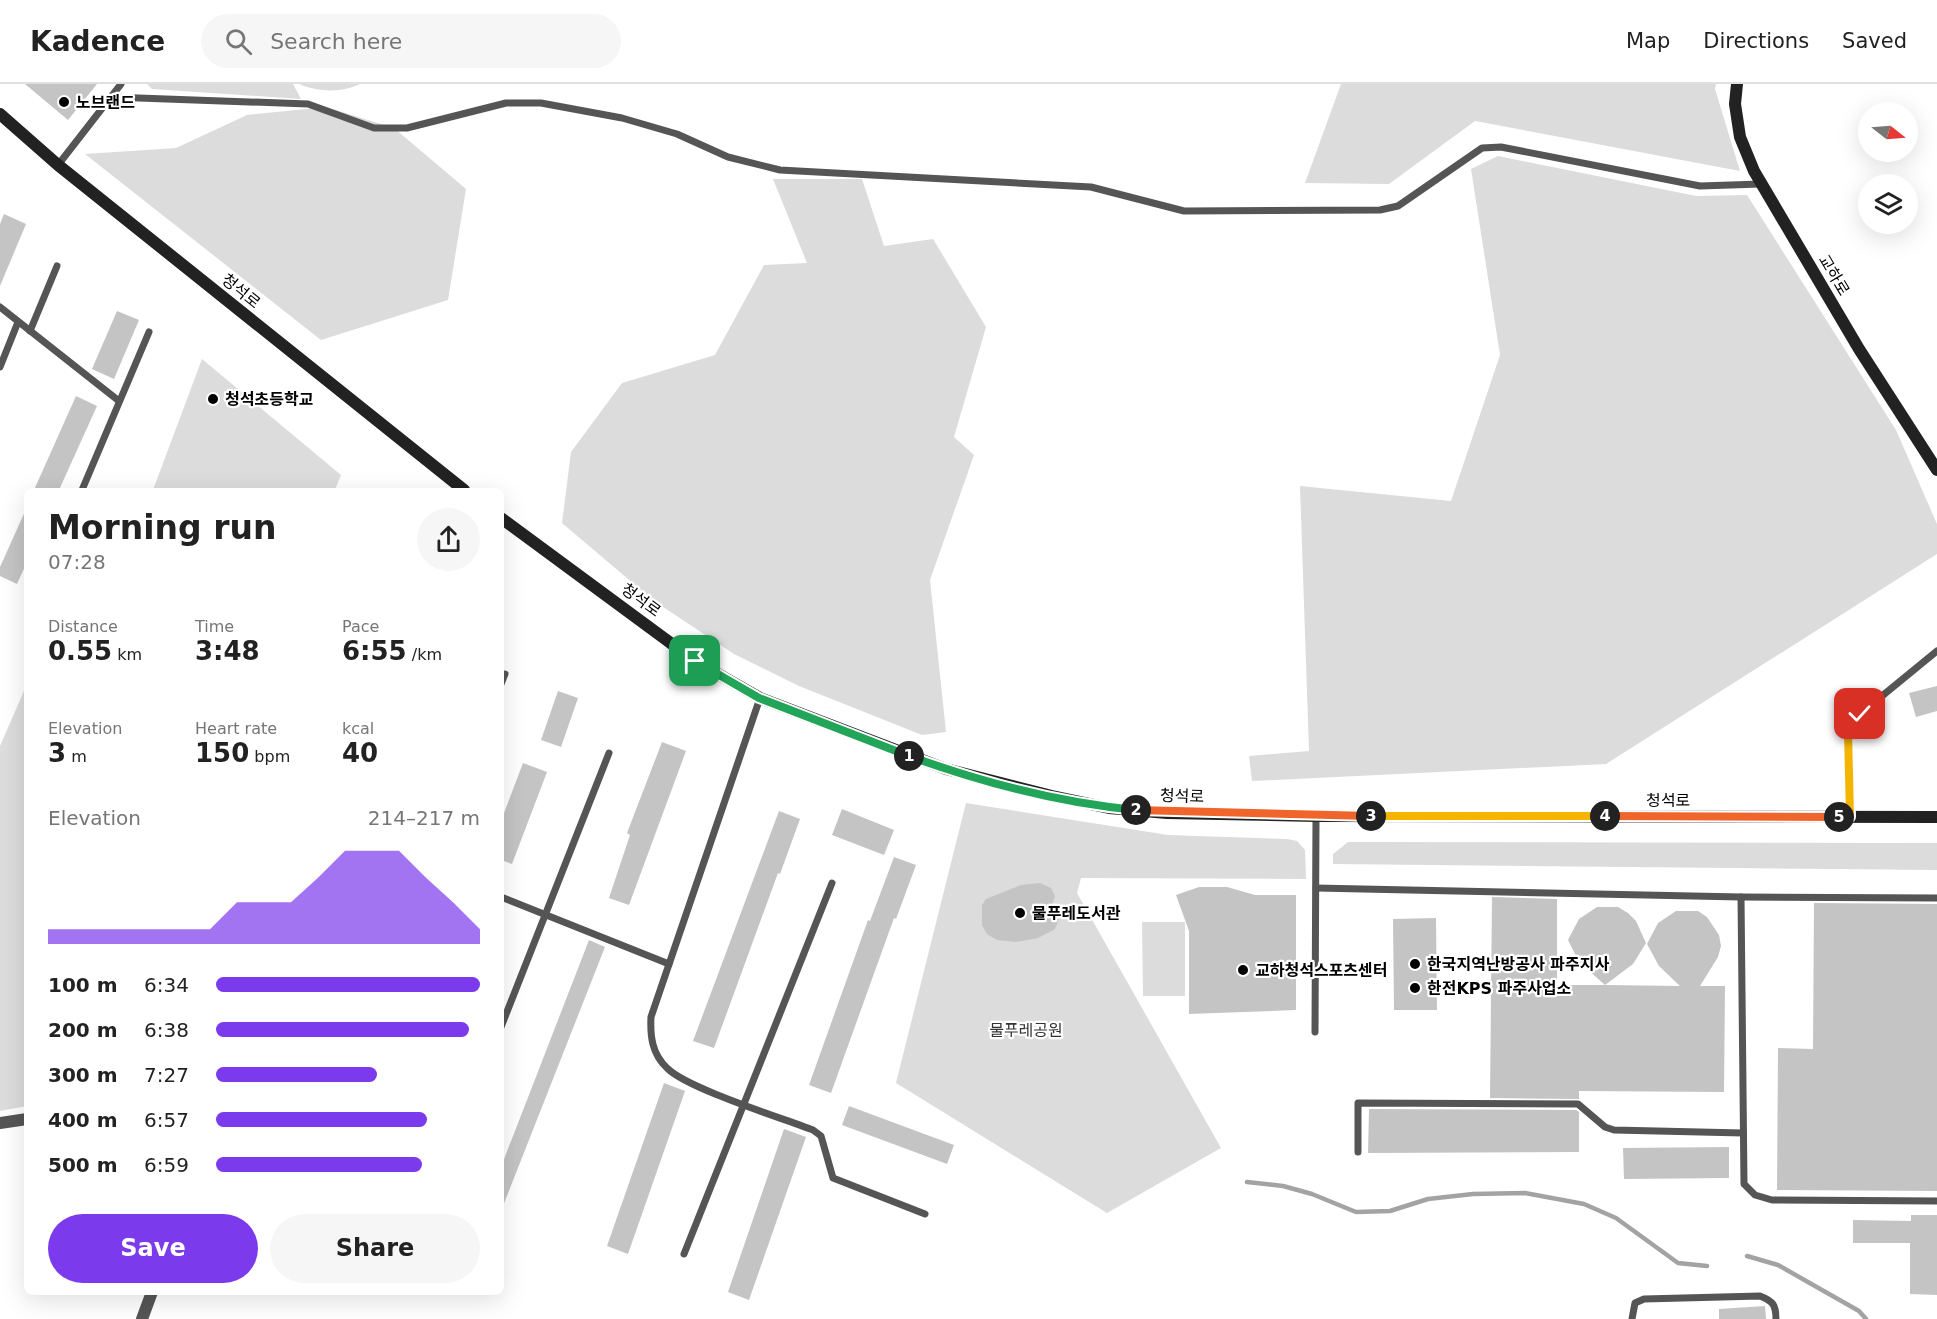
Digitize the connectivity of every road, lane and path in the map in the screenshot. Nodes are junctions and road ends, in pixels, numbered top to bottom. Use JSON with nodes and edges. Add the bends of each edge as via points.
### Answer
{"nodes":[{"id":1,"x":121,"y":84,"type":"edge"},
{"id":2,"x":1737,"y":84,"type":"edge"},
{"id":3,"x":111,"y":97,"type":"junction"},
{"id":4,"x":0,"y":114,"type":"edge"},
{"id":5,"x":58,"y":165,"type":"junction"},
{"id":6,"x":1761,"y":184,"type":"junction"},
{"id":7,"x":57,"y":266,"type":"dead end"},
{"id":8,"x":0,"y":307,"type":"edge"},
{"id":9,"x":18,"y":322,"type":"junction"},
{"id":10,"x":30,"y":331,"type":"junction"},
{"id":11,"x":148,"y":332,"type":"dead end"},
{"id":12,"x":0,"y":367,"type":"edge"},
{"id":13,"x":120,"y":401,"type":"junction"},
{"id":14,"x":1937,"y":470,"type":"edge"},
{"id":15,"x":83,"y":488,"type":"edge"},
{"id":16,"x":457,"y":488,"type":"edge"},
{"id":17,"x":504,"y":520,"type":"edge"},
{"id":18,"x":1937,"y":651,"type":"edge"},
{"id":19,"x":759,"y":698,"type":"junction"},
{"id":20,"x":609,"y":753,"type":"dead end"},
{"id":21,"x":1316,"y":816,"type":"junction"},
{"id":22,"x":1850,"y":817,"type":"junction"},
{"id":23,"x":1937,"y":817,"type":"edge"},
{"id":24,"x":832,"y":883,"type":"dead end"},
{"id":25,"x":1316,"y":888,"type":"junction"},
{"id":26,"x":1741,"y":897,"type":"junction"},
{"id":27,"x":504,"y":898,"type":"edge"},
{"id":28,"x":1937,"y":898,"type":"edge"},
{"id":29,"x":545,"y":914,"type":"junction"},
{"id":30,"x":669,"y":964,"type":"junction"},
{"id":31,"x":504,"y":1019,"type":"edge"},
{"id":32,"x":1315,"y":1032,"type":"dead end"},
{"id":33,"x":744,"y":1103,"type":"junction"},
{"id":34,"x":24,"y":1119,"type":"edge"},
{"id":35,"x":0,"y":1123,"type":"edge"},
{"id":36,"x":1743,"y":1133,"type":"junction"},
{"id":37,"x":1358,"y":1152,"type":"dead end"},
{"id":38,"x":1937,"y":1201,"type":"edge"},
{"id":39,"x":925,"y":1214,"type":"dead end"},
{"id":40,"x":684,"y":1254,"type":"dead end"},
{"id":41,"x":151,"y":1295,"type":"edge"},
{"id":42,"x":142,"y":1319,"type":"edge"},
{"id":43,"x":1632,"y":1319,"type":"edge"},
{"id":44,"x":1776,"y":1319,"type":"edge"}],
"edges":[{"from":1,"to":3,"type":"lane"},
{"from":2,"to":6,"type":"main road","name":"교하로","via":[[1735,104],[1740,137]]},
{"from":3,"to":5,"type":"lane"},
{"from":3,"to":6,"type":"lane","via":[[308,104],[374,128],[407,129],[506,103],[541,103],[622,118],[677,134],[728,157],[780,170],[1091,187],[1184,211],[1380,210],[1398,206],[1482,148],[1501,147],[1700,186]]},
{"from":4,"to":5,"type":"main road","name":"청석로"},
{"from":5,"to":16,"type":"main road","name":"청석로"},
{"from":6,"to":14,"type":"main road","name":"교하로","via":[[1859,349]]},
{"from":7,"to":10,"type":"lane"},
{"from":8,"to":9,"type":"lane"},
{"from":9,"to":10,"type":"lane"},
{"from":9,"to":12,"type":"lane"},
{"from":10,"to":13,"type":"lane"},
{"from":11,"to":13,"type":"lane"},
{"from":13,"to":15,"type":"lane"},
{"from":17,"to":19,"type":"main road","name":"청석로","via":[[695,661]]},
{"from":18,"to":22,"type":"lane","via":[[1860,714],[1848,731]]},
{"from":19,"to":21,"type":"main road","name":"청석로","via":[[946,769],[1108,808]]},
{"from":19,"to":30,"type":"lane"},
{"from":20,"to":29,"type":"lane"},
{"from":21,"to":22,"type":"main road","name":"청석로"},
{"from":21,"to":25,"type":"lane"},
{"from":22,"to":23,"type":"main road","name":"청석로"},
{"from":24,"to":33,"type":"lane"},
{"from":25,"to":26,"type":"lane"},
{"from":25,"to":32,"type":"lane"},
{"from":26,"to":28,"type":"lane"},
{"from":26,"to":36,"type":"lane"},
{"from":27,"to":29,"type":"lane"},
{"from":29,"to":30,"type":"lane"},
{"from":29,"to":31,"type":"lane"},
{"from":30,"to":33,"type":"lane","via":[[651,1017],[650,1038],[661,1061],[669,1071],[691,1083]]},
{"from":33,"to":39,"type":"lane","via":[[821,1136],[833,1178]]},
{"from":33,"to":40,"type":"lane"},
{"from":34,"to":35,"type":"street"},
{"from":36,"to":37,"type":"lane","via":[[1614,1130],[1578,1104],[1358,1103]]},
{"from":36,"to":38,"type":"lane","via":[[1744,1184],[1755,1196],[1772,1200]]},
{"from":41,"to":42,"type":"street"},
{"from":43,"to":44,"type":"lane","via":[[1635,1304],[1644,1299],[1760,1296],[1771,1300]]}]}
